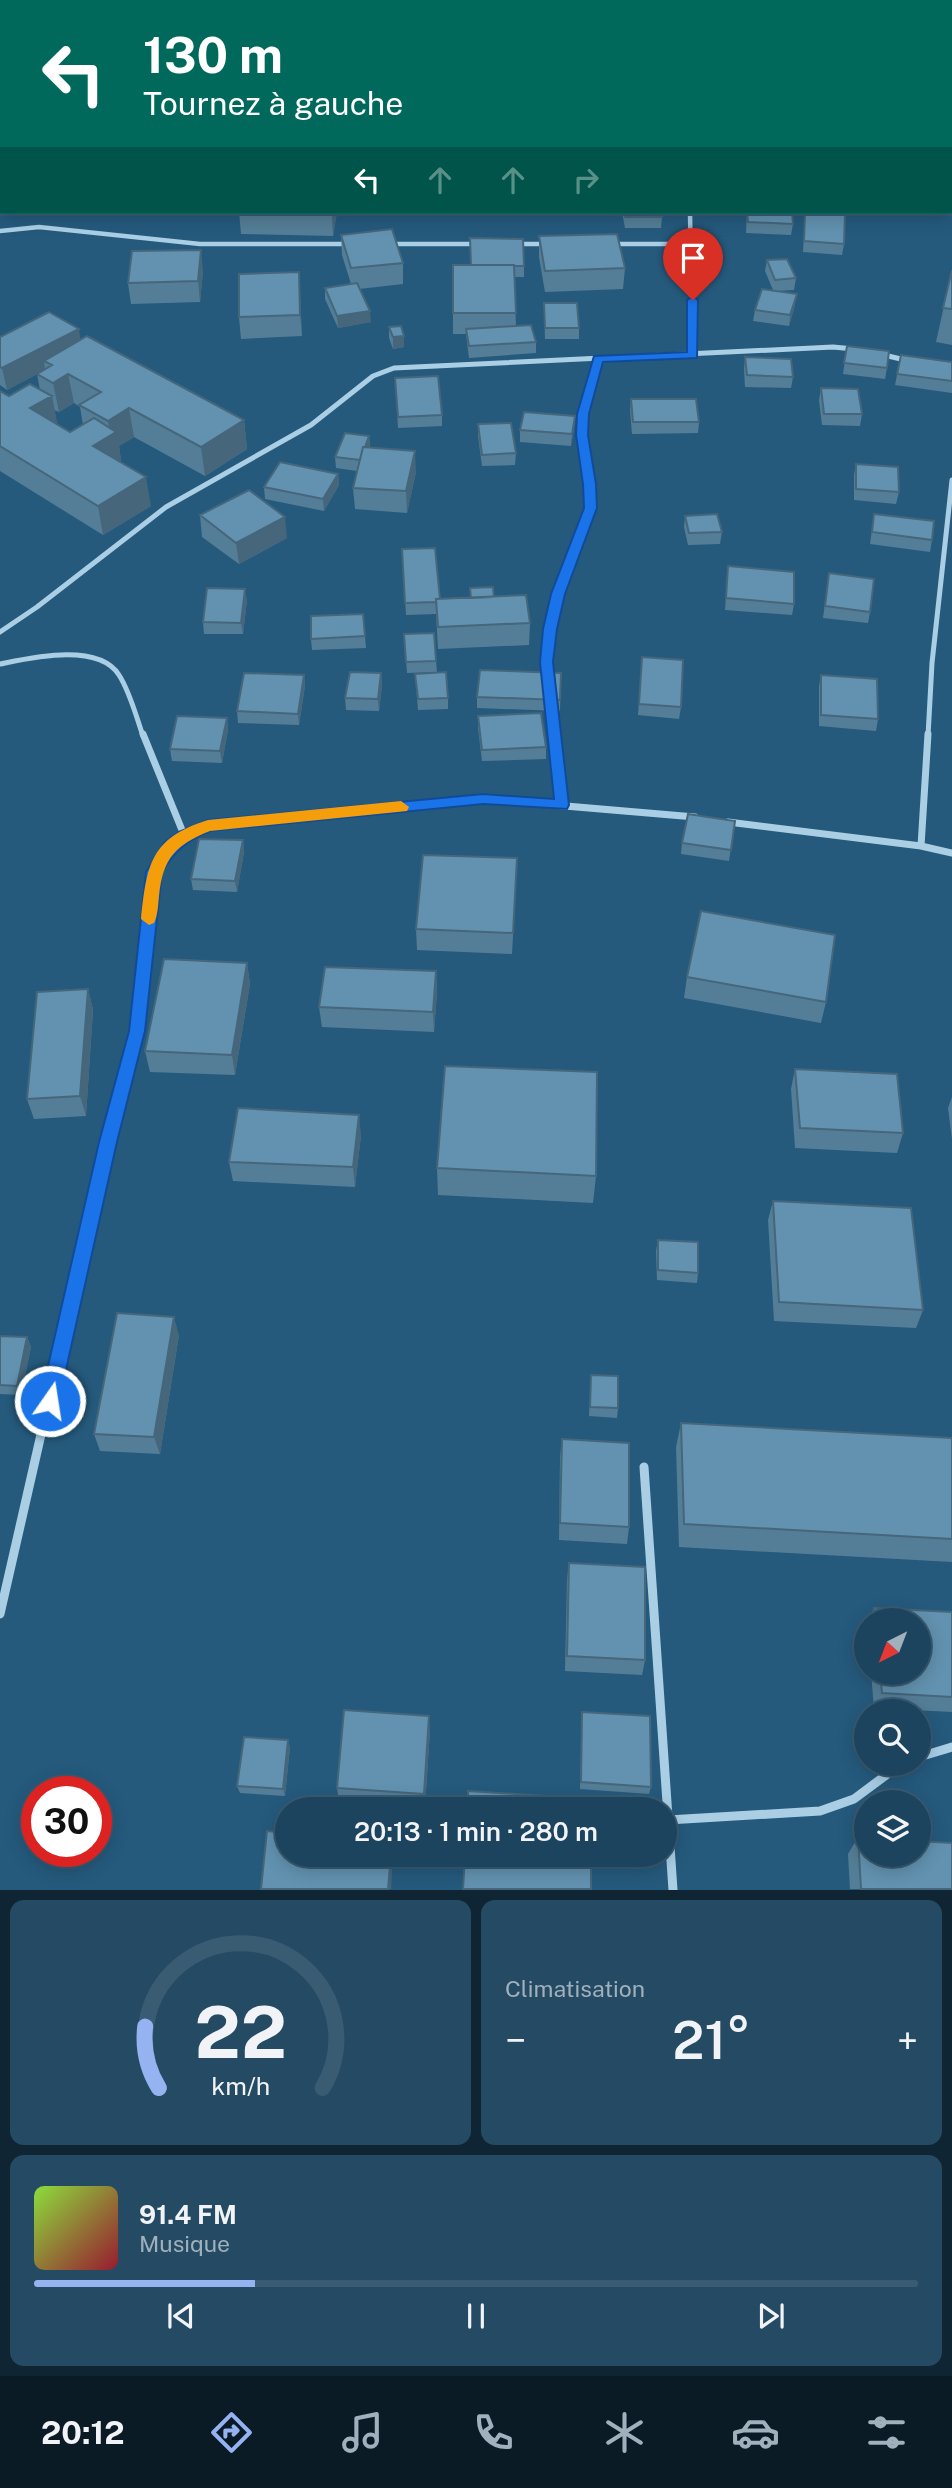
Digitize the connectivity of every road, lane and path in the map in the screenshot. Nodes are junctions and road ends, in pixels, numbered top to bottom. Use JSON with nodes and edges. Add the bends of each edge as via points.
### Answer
{"nodes":[{"id":1,"x":690,"y":214,"type":"edge"},
{"id":2,"x":0,"y":231,"type":"edge"},
{"id":3,"x":351,"y":244,"type":"edge"},
{"id":4,"x":378,"y":244,"type":"edge"},
{"id":5,"x":488,"y":244,"type":"edge"},
{"id":6,"x":501,"y":244,"type":"edge"},
{"id":7,"x":556,"y":244,"type":"edge"},
{"id":8,"x":611,"y":244,"type":"edge"},
{"id":9,"x":693,"y":244,"type":"junction"},
{"id":10,"x":859,"y":349,"type":"edge"},
{"id":11,"x":872,"y":352,"type":"edge"},
{"id":12,"x":693,"y":355,"type":"junction"},
{"id":13,"x":598,"y":359,"type":"junction"},
{"id":14,"x":912,"y":362,"type":"edge"},
{"id":15,"x":952,"y":480,"type":"edge"},
{"id":16,"x":0,"y":632,"type":"edge"},
{"id":17,"x":0,"y":664,"type":"edge"},
{"id":18,"x":549,"y":688,"type":"edge"},
{"id":19,"x":551,"y":701,"type":"edge"},
{"id":20,"x":562,"y":805,"type":"junction"},
{"id":21,"x":705,"y":818,"type":"edge"},
{"id":22,"x":718,"y":820,"type":"edge"},
{"id":23,"x":184,"y":835,"type":"junction"},
{"id":24,"x":921,"y":846,"type":"junction"},
{"id":25,"x":952,"y":853,"type":"edge"},
{"id":26,"x":644,"y":1467,"type":"dead end"},
{"id":27,"x":0,"y":1614,"type":"edge"},
{"id":28,"x":952,"y":1747,"type":"edge"},
{"id":29,"x":931,"y":1753,"type":"edge"},
{"id":30,"x":885,"y":1776,"type":"edge"},
{"id":31,"x":666,"y":1797,"type":"edge"},
{"id":32,"x":677,"y":1819,"type":"edge"},
{"id":33,"x":671,"y":1867,"type":"edge"},
{"id":34,"x":673,"y":1889,"type":"edge"}],
"edges":[{"from":1,"to":9,"type":"street"},
{"from":2,"to":3,"type":"street","via":[[39,227],[201,244]]},
{"from":4,"to":5,"type":"street"},
{"from":6,"to":7,"type":"street"},
{"from":8,"to":9,"type":"street"},
{"from":9,"to":12,"type":"street"},
{"from":10,"to":12,"type":"street"},
{"from":11,"to":14,"type":"street"},
{"from":12,"to":13,"type":"street"},
{"from":13,"to":16,"type":"street","via":[[415,365],[373,376],[311,425],[166,508]]},
{"from":13,"to":18,"type":"street","via":[[583,414],[590,508],[550,629]]},
{"from":15,"to":24,"type":"street","via":[[932,663]]},
{"from":17,"to":23,"type":"street","via":[[58,653],[83,654],[118,673]]},
{"from":19,"to":20,"type":"street"},
{"from":20,"to":21,"type":"street"},
{"from":20,"to":23,"type":"street","via":[[483,799],[208,826]]},
{"from":22,"to":24,"type":"street"},
{"from":23,"to":27,"type":"street","via":[[154,872],[137,1031]]},
{"from":24,"to":25,"type":"street"},
{"from":26,"to":31,"type":"street"},
{"from":28,"to":29,"type":"street"},
{"from":30,"to":32,"type":"street","via":[[854,1799],[820,1811]]},
{"from":33,"to":34,"type":"street"}]}
